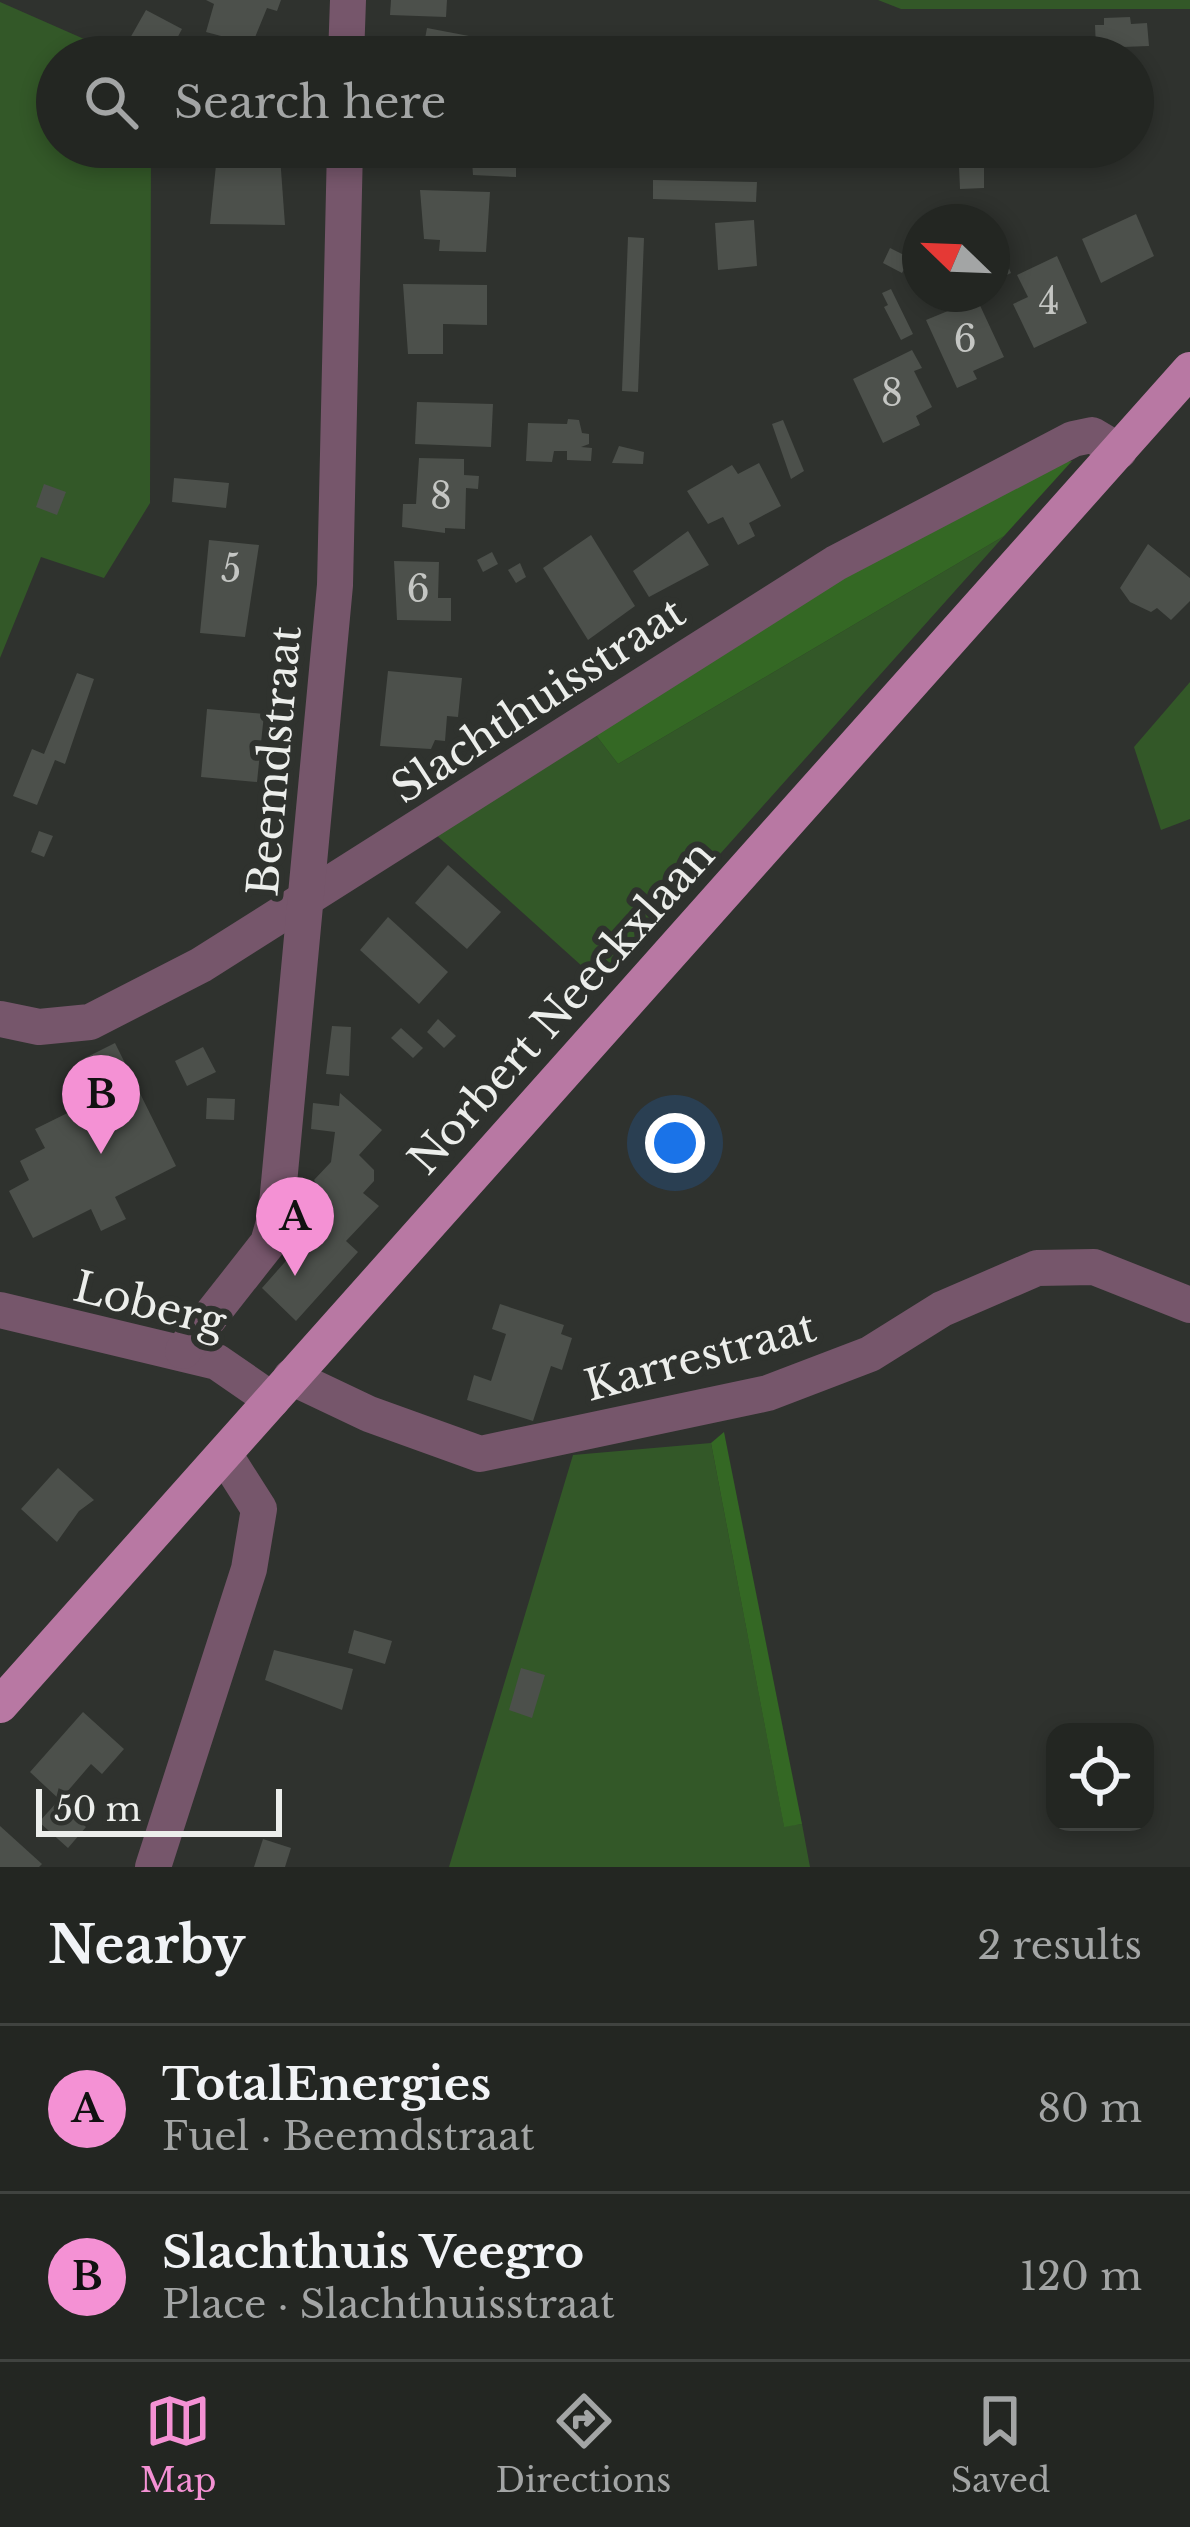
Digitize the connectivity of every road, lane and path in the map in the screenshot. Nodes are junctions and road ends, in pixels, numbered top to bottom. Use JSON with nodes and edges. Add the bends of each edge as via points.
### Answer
{"nodes":[{"id":1,"x":348,"y":0,"type":"edge"},
{"id":2,"x":347,"y":36,"type":"edge"},
{"id":3,"x":345,"y":168,"type":"edge"},
{"id":4,"x":1190,"y":370,"type":"edge"},
{"id":5,"x":1119,"y":451,"type":"junction"},
{"id":6,"x":307,"y":902,"type":"junction"},
{"id":7,"x":0,"y":1019,"type":"edge"},
{"id":8,"x":1190,"y":1305,"type":"edge"},
{"id":9,"x":0,"y":1310,"type":"edge"},
{"id":10,"x":183,"y":1351,"type":"junction"},
{"id":11,"x":281,"y":1388,"type":"junction"},
{"id":12,"x":224,"y":1454,"type":"junction"},
{"id":13,"x":0,"y":1705,"type":"edge"},
{"id":14,"x":154,"y":1867,"type":"edge"}],
"edges":[{"from":1,"to":2,"type":"street"},
{"from":3,"to":6,"type":"street","name":"Beemdstraat","via":[[335,585]]},
{"from":4,"to":5,"type":"main road","name":"Norbert Neeckxlaan"},
{"from":5,"to":6,"type":"street","name":"Slachthuisstraat","via":[[1092,435],[1073,439],[885,535]]},
{"from":5,"to":11,"type":"main road","name":"Norbert Neeckxlaan"},
{"from":6,"to":7,"type":"street","name":"Slachthuisstraat","via":[[90,1022],[39,1027]]},
{"from":6,"to":10,"type":"street","name":"Beemdstraat","via":[[276,1215],[268,1243]]},
{"from":8,"to":11,"type":"street","name":"Karrestraat","via":[[1094,1267],[1037,1268],[942,1309],[870,1354],[768,1393],[480,1454]]},
{"from":9,"to":10,"type":"street","name":"Loberg"},
{"from":10,"to":11,"type":"street","name":"Loberg"},
{"from":11,"to":12,"type":"main road","name":"Norbert Neeckxlaan"},
{"from":12,"to":13,"type":"main road","name":"Norbert Neeckxlaan"},
{"from":12,"to":14,"type":"street","via":[[259,1509],[249,1569]]}]}
